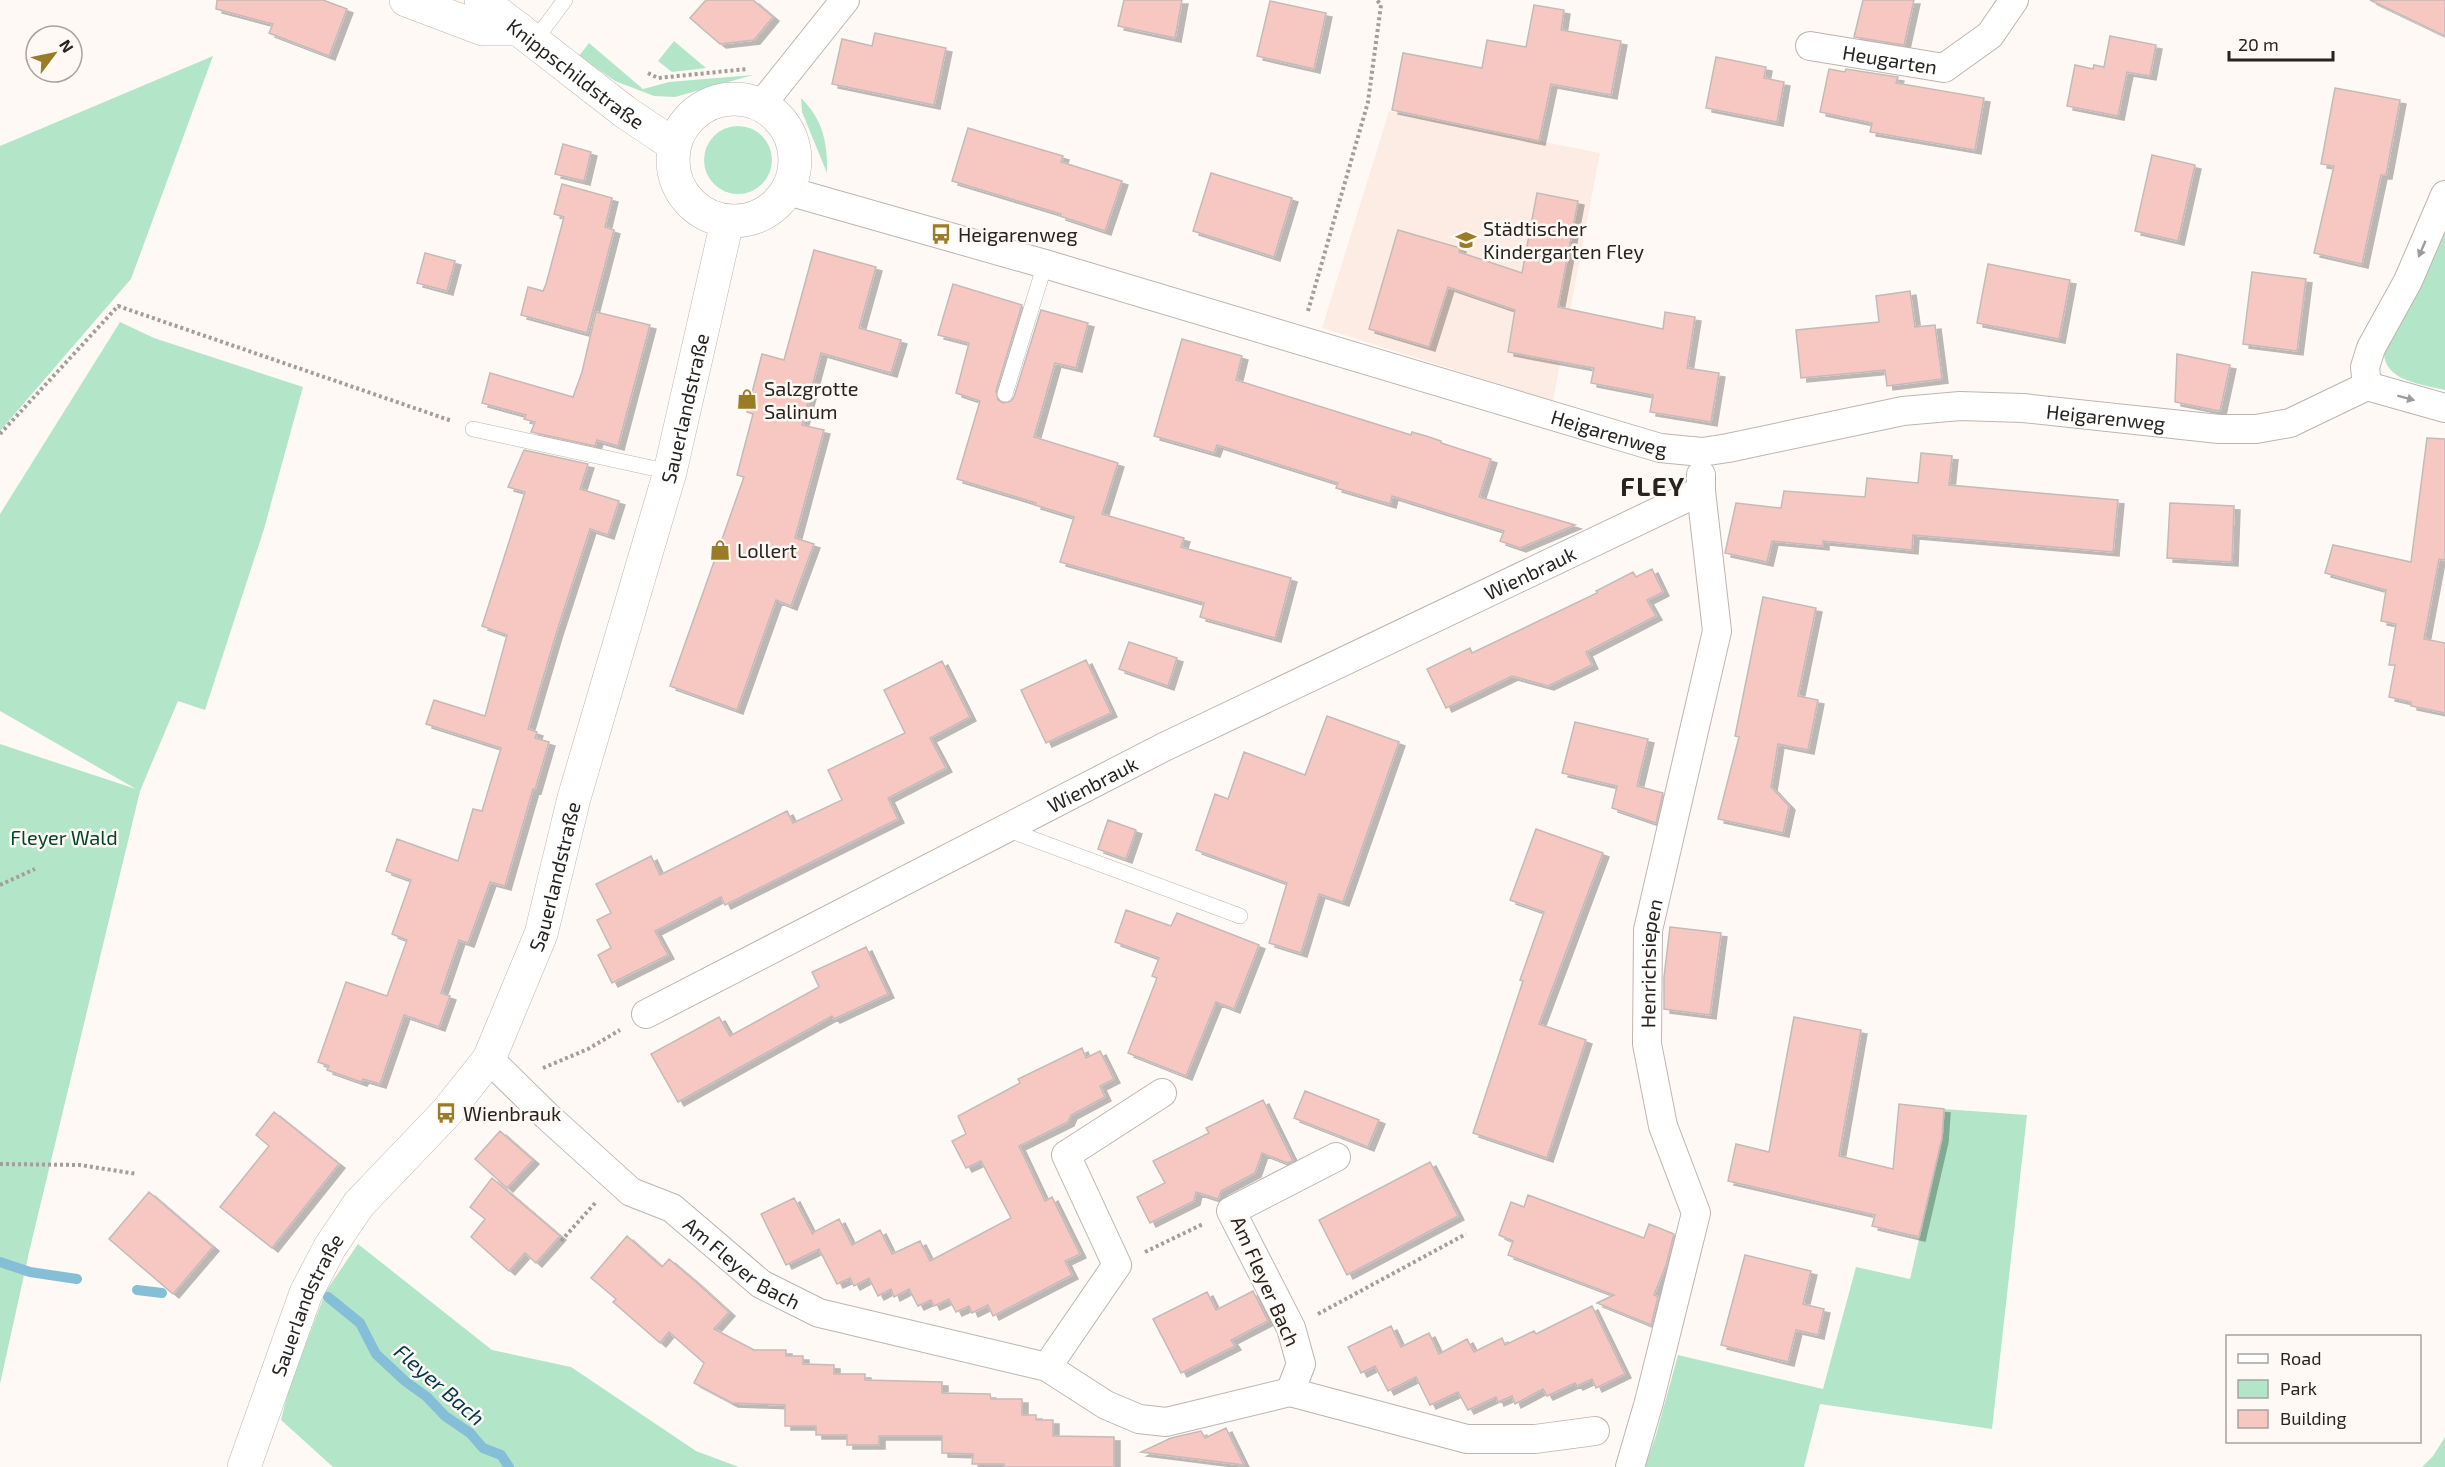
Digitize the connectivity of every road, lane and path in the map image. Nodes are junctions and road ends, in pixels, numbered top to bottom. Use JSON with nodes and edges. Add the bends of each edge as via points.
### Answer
{"nodes":[{"id":1,"x":406,"y":0,"type":"edge"},
{"id":2,"x":481,"y":0,"type":"edge"},
{"id":3,"x":565,"y":0,"type":"edge"},
{"id":4,"x":845,"y":0,"type":"edge"},
{"id":5,"x":1377,"y":0,"type":"edge"},
{"id":6,"x":2014,"y":0,"type":"edge"},
{"id":7,"x":527,"y":34,"type":"junction"},
{"id":8,"x":1810,"y":46,"type":"dead end"},
{"id":9,"x":648,"y":74,"type":"dead end"},
{"id":10,"x":771,"y":92,"type":"junction"},
{"id":11,"x":674,"y":145,"type":"junction"},
{"id":12,"x":788,"y":191,"type":"junction"},
{"id":13,"x":2445,"y":195,"type":"edge"},
{"id":14,"x":727,"y":222,"type":"junction"},
{"id":15,"x":1045,"y":264,"type":"junction"},
{"id":16,"x":1300,"y":341,"type":"junction"},
{"id":17,"x":2367,"y":386,"type":"junction"},
{"id":18,"x":1005,"y":394,"type":"dead end"},
{"id":19,"x":2445,"y":408,"type":"edge"},
{"id":20,"x":473,"y":429,"type":"joint"},
{"id":21,"x":0,"y":434,"type":"edge"},
{"id":22,"x":1702,"y":452,"type":"junction"},
{"id":23,"x":670,"y":472,"type":"junction"},
{"id":24,"x":1701,"y":491,"type":"junction"},
{"id":25,"x":1006,"y":829,"type":"junction"},
{"id":26,"x":34,"y":869,"type":"dead end"},
{"id":27,"x":0,"y":885,"type":"edge"},
{"id":28,"x":1240,"y":916,"type":"dead end"},
{"id":29,"x":646,"y":1014,"type":"joint"},
{"id":30,"x":489,"y":1059,"type":"junction"},
{"id":31,"x":542,"y":1068,"type":"dead end"},
{"id":32,"x":1162,"y":1093,"type":"dead end"},
{"id":33,"x":1336,"y":1156,"type":"dead end"},
{"id":34,"x":0,"y":1164,"type":"edge"},
{"id":35,"x":137,"y":1174,"type":"dead end"},
{"id":36,"x":617,"y":1179,"type":"junction"},
{"id":37,"x":1231,"y":1211,"type":"junction"},
{"id":38,"x":1466,"y":1234,"type":"dead end"},
{"id":39,"x":561,"y":1241,"type":"dead end"},
{"id":40,"x":1117,"y":1265,"type":"junction"},
{"id":41,"x":1291,"y":1328,"type":"junction"},
{"id":42,"x":1047,"y":1367,"type":"junction"},
{"id":43,"x":1290,"y":1392,"type":"junction"},
{"id":44,"x":1595,"y":1431,"type":"dead end"},
{"id":45,"x":244,"y":1467,"type":"edge"},
{"id":46,"x":1630,"y":1467,"type":"edge"}],
"edges":[{"from":1,"to":7,"type":"street","via":[[483,29]]},
{"from":2,"to":7,"type":"street","name":"Knippschildstraße"},
{"from":3,"to":7,"type":"lane"},
{"from":4,"to":10,"type":"street"},
{"from":5,"to":16,"type":"path","via":[[1381,5],[1368,102]]},
{"from":6,"to":8,"type":"street","name":"Heugarten","via":[[1989,35],[1944,68]]},
{"from":7,"to":11,"type":"street","name":"Knippschildstraße","via":[[625,112]]},
{"from":9,"to":10,"type":"path","via":[[658,78],[757,68]]},
{"from":10,"to":11,"type":"street","via":[[708,103],[686,120]]},
{"from":10,"to":12,"type":"street","via":[[794,142],[796,167]]},
{"from":11,"to":14,"type":"street","via":[[672,171],[682,196],[702,214]]},
{"from":12,"to":14,"type":"street","via":[[772,209],[751,220]]},
{"from":12,"to":15,"type":"street","name":"Heigarenweg"},
{"from":13,"to":17,"type":"street","one_way":true,"via":[[2408,281],[2371,348],[2365,368]]},
{"from":14,"to":23,"type":"street","name":"Sauerlandstraße"},
{"from":15,"to":16,"type":"street","name":"Heigarenweg"},
{"from":15,"to":18,"type":"lane"},
{"from":16,"to":22,"type":"street","name":"Heigarenweg","via":[[1660,448]]},
{"from":17,"to":19,"type":"street","one_way":true},
{"from":17,"to":22,"type":"street","name":"Heigarenweg","via":[[2290,423],[2256,429],[1960,406],[1903,411]]},
{"from":20,"to":21,"type":"path","via":[[118,306]]},
{"from":20,"to":23,"type":"lane"},
{"from":22,"to":24,"type":"street","name":"Henrichsiepen"},
{"from":23,"to":30,"type":"street","name":"Sauerlandstraße","via":[[574,798],[541,934]]},
{"from":24,"to":25,"type":"street","name":"Wienbrauk","via":[[1164,747]]},
{"from":24,"to":46,"type":"street","name":"Henrichsiepen","via":[[1717,631],[1648,930],[1647,1044],[1663,1126],[1696,1213]]},
{"from":25,"to":28,"type":"lane"},
{"from":25,"to":29,"type":"street","name":"Wienbrauk"},
{"from":26,"to":27,"type":"path"},
{"from":29,"to":31,"type":"path","via":[[588,1049]]},
{"from":30,"to":36,"type":"street","name":"Am Fleyer Bach"},
{"from":30,"to":45,"type":"street","name":"Sauerlandstraße","via":[[446,1113],[359,1204],[330,1247],[306,1293]]},
{"from":32,"to":40,"type":"street","via":[[1066,1155]]},
{"from":33,"to":37,"type":"street","name":"Am Fleyer Bach"},
{"from":34,"to":35,"type":"path","via":[[80,1165]]},
{"from":36,"to":39,"type":"path"},
{"from":36,"to":42,"type":"street","name":"Am Fleyer Bach","via":[[631,1192],[672,1208],[761,1284],[819,1313]]},
{"from":37,"to":40,"type":"path"},
{"from":37,"to":41,"type":"street","name":"Am Fleyer Bach"},
{"from":38,"to":41,"type":"path"},
{"from":40,"to":42,"type":"street"},
{"from":41,"to":43,"type":"street","name":"Am Fleyer Bach","via":[[1301,1364]]},
{"from":42,"to":43,"type":"street","name":"Am Fleyer Bach","via":[[1106,1406],[1138,1419],[1166,1422]]},
{"from":43,"to":44,"type":"street","name":"Am Fleyer Bach","via":[[1467,1439],[1535,1438]]}]}
